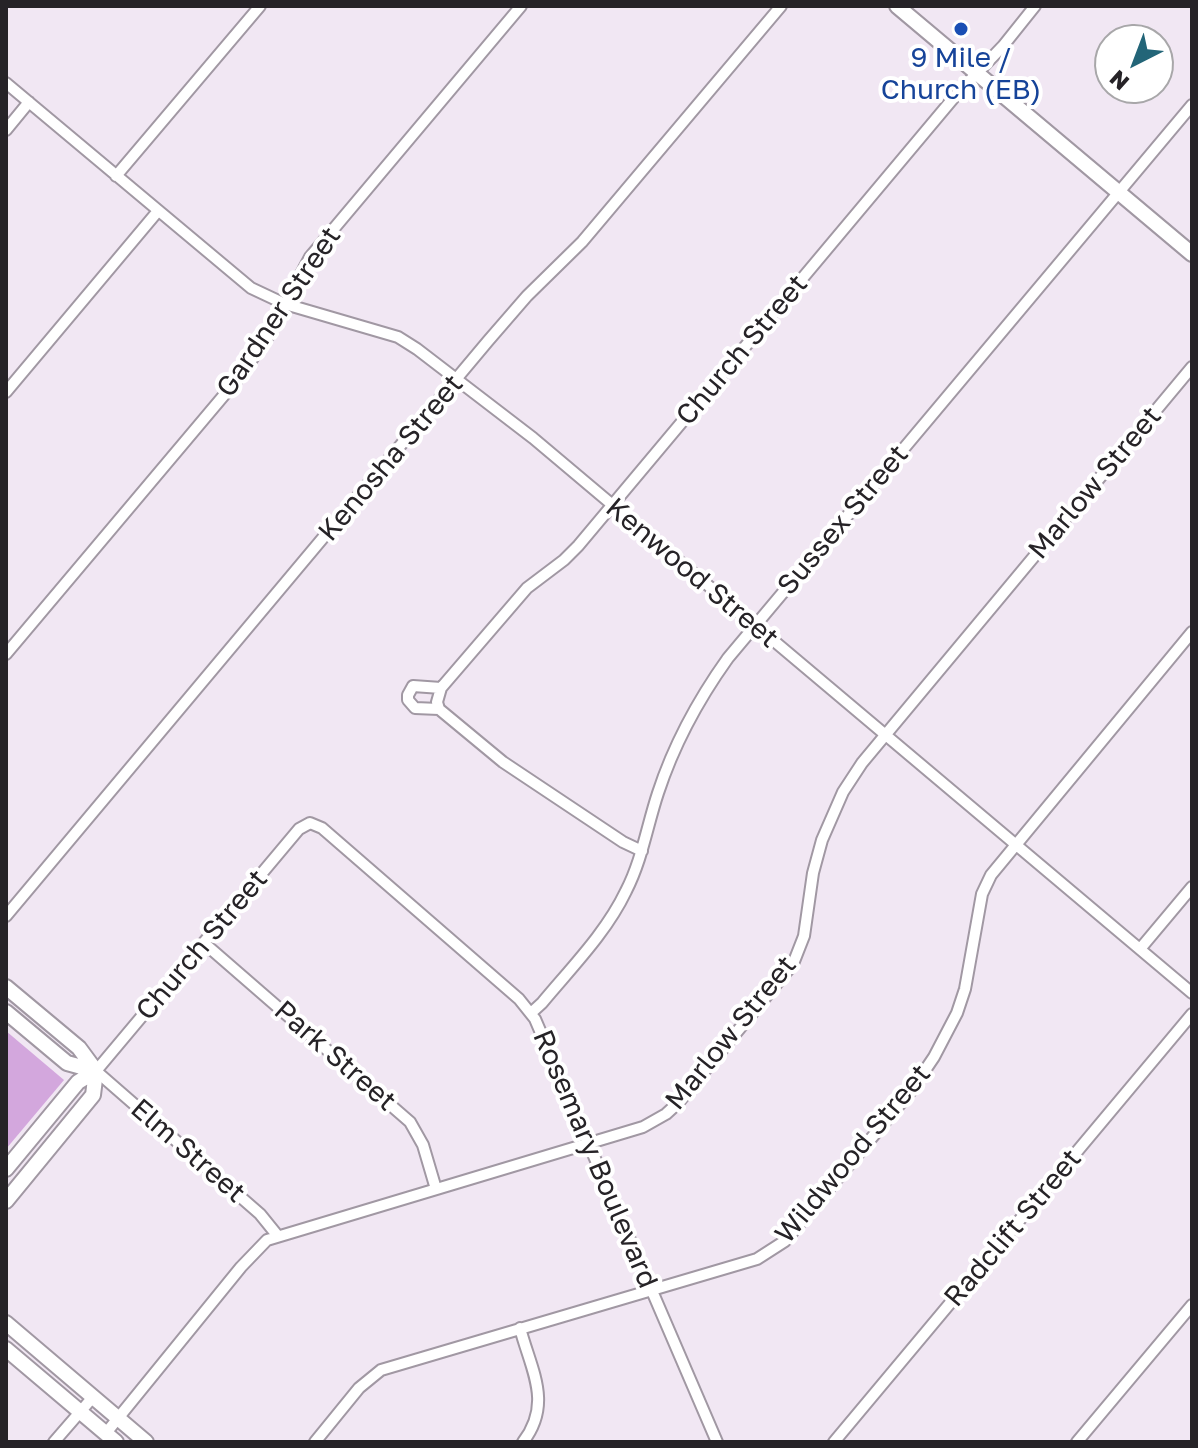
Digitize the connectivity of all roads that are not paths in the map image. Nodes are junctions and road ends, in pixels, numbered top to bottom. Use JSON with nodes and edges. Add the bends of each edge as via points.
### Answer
{"nodes":[{"id":1,"x":260,"y":6,"type":"edge"},
{"id":2,"x":521,"y":6,"type":"edge"},
{"id":3,"x":781,"y":6,"type":"edge"},
{"id":4,"x":897,"y":6,"type":"edge"},
{"id":5,"x":1035,"y":6,"type":"edge"},
{"id":6,"x":975,"y":73,"type":"junction"},
{"id":7,"x":6,"y":83,"type":"edge"},
{"id":8,"x":29,"y":102,"type":"junction"},
{"id":9,"x":1192,"y":105,"type":"edge"},
{"id":10,"x":6,"y":130,"type":"edge"},
{"id":11,"x":116,"y":176,"type":"junction"},
{"id":12,"x":1117,"y":192,"type":"junction"},
{"id":13,"x":158,"y":211,"type":"junction"},
{"id":14,"x":1192,"y":254,"type":"edge"},
{"id":15,"x":285,"y":304,"type":"junction"},
{"id":16,"x":1192,"y":367,"type":"edge"},
{"id":17,"x":457,"y":379,"type":"junction"},
{"id":18,"x":6,"y":392,"type":"edge"},
{"id":19,"x":612,"y":505,"type":"junction"},
{"id":20,"x":754,"y":626,"type":"junction"},
{"id":21,"x":1192,"y":632,"type":"edge"},
{"id":22,"x":6,"y":654,"type":"edge"},
{"id":23,"x":441,"y":688,"type":"junction"},
{"id":24,"x":439,"y":709,"type":"junction"},
{"id":25,"x":885,"y":735,"type":"junction"},
{"id":26,"x":310,"y":823,"type":"joint"},
{"id":27,"x":1014,"y":844,"type":"junction"},
{"id":28,"x":642,"y":851,"type":"junction"},
{"id":29,"x":1192,"y":887,"type":"edge"},
{"id":30,"x":6,"y":916,"type":"edge"},
{"id":31,"x":204,"y":943,"type":"junction"},
{"id":32,"x":1140,"y":949,"type":"junction"},
{"id":33,"x":6,"y":987,"type":"edge"},
{"id":34,"x":1192,"y":993,"type":"edge"},
{"id":35,"x":6,"y":1012,"type":"edge"},
{"id":36,"x":531,"y":1013,"type":"junction"},
{"id":37,"x":1192,"y":1014,"type":"edge"},
{"id":38,"x":96,"y":1071,"type":"junction"},
{"id":39,"x":32,"y":1138,"type":"junction"},
{"id":40,"x":590,"y":1144,"type":"junction"},
{"id":41,"x":47,"y":1150,"type":"junction"},
{"id":42,"x":6,"y":1169,"type":"edge"},
{"id":43,"x":436,"y":1189,"type":"junction"},
{"id":44,"x":6,"y":1201,"type":"edge"},
{"id":45,"x":277,"y":1235,"type":"junction"},
{"id":46,"x":652,"y":1290,"type":"junction"},
{"id":47,"x":1192,"y":1305,"type":"edge"},
{"id":48,"x":6,"y":1323,"type":"edge"},
{"id":49,"x":520,"y":1328,"type":"junction"},
{"id":50,"x":6,"y":1349,"type":"edge"},
{"id":51,"x":93,"y":1397,"type":"junction"},
{"id":52,"x":80,"y":1412,"type":"junction"},
{"id":53,"x":119,"y":1418,"type":"junction"},
{"id":54,"x":111,"y":1438,"type":"edge"},
{"id":55,"x":54,"y":1442,"type":"edge"},
{"id":56,"x":146,"y":1442,"type":"edge"},
{"id":57,"x":315,"y":1442,"type":"edge"},
{"id":58,"x":523,"y":1442,"type":"edge"},
{"id":59,"x":717,"y":1442,"type":"edge"},
{"id":60,"x":834,"y":1442,"type":"edge"},
{"id":61,"x":1077,"y":1442,"type":"edge"}],
"edges":[{"from":1,"to":11,"type":"street"},
{"from":2,"to":15,"type":"street","name":"Gardner Street","via":[[310,257]]},
{"from":3,"to":17,"type":"street","name":"Kenosha Street","via":[[582,242],[527,296]]},
{"from":4,"to":6,"type":"street"},
{"from":5,"to":6,"type":"street","name":"Church Street"},
{"from":6,"to":12,"type":"street"},
{"from":6,"to":19,"type":"street","name":"Church Street"},
{"from":7,"to":8,"type":"street","name":"Kenwood Street"},
{"from":8,"to":10,"type":"street"},
{"from":8,"to":11,"type":"street","name":"Kenwood Street"},
{"from":9,"to":12,"type":"street","name":"Sussex Street"},
{"from":11,"to":13,"type":"street","name":"Kenwood Street"},
{"from":12,"to":14,"type":"street"},
{"from":12,"to":20,"type":"street","name":"Sussex Street"},
{"from":13,"to":15,"type":"street","name":"Kenwood Street","via":[[241,282]]},
{"from":13,"to":18,"type":"street"},
{"from":15,"to":17,"type":"street","name":"Kenwood Street","via":[[398,337]]},
{"from":15,"to":22,"type":"street","name":"Gardner Street","via":[[255,357]]},
{"from":16,"to":25,"type":"street","name":"Marlow Street"},
{"from":17,"to":19,"type":"street","name":"Kenwood Street"},
{"from":17,"to":30,"type":"street","name":"Kenosha Street"},
{"from":19,"to":20,"type":"street","name":"Kenwood Street"},
{"from":19,"to":23,"type":"street","name":"Church Street","via":[[574,551],[527,588]]},
{"from":20,"to":25,"type":"street","name":"Kenwood Street"},
{"from":20,"to":28,"type":"street","name":"Sussex Street","via":[[679,738]]},
{"from":21,"to":27,"type":"street","name":"Wildwood Street"},
{"from":23,"to":24,"type":"street"},
{"from":23,"to":24,"type":"street","via":[[413,686],[408,695],[415,708]]},
{"from":24,"to":28,"type":"street","via":[[503,762]]},
{"from":25,"to":27,"type":"street","name":"Kenwood Street"},
{"from":25,"to":40,"type":"street","name":"Marlow Street","via":[[832,813],[793,964],[672,1109],[643,1127]]},
{"from":26,"to":31,"type":"street","name":"Church Street","via":[[299,829]]},
{"from":26,"to":36,"type":"street","name":"Rosemary Boulevard","via":[[322,828]]},
{"from":27,"to":32,"type":"street","name":"Kenwood Street"},
{"from":27,"to":46,"type":"street","name":"Wildwood Street","via":[[982,894],[957,1013],[911,1091],[775,1249]]},
{"from":28,"to":36,"type":"street","name":"Sussex Street","via":[[615,912]]},
{"from":29,"to":32,"type":"street"},
{"from":31,"to":38,"type":"street","name":"Church Street"},
{"from":31,"to":43,"type":"street","name":"Park Street","via":[[410,1122]]},
{"from":32,"to":34,"type":"street","name":"Kenwood Street"},
{"from":33,"to":38,"type":"street","via":[[79,1048]]},
{"from":35,"to":38,"type":"street","via":[[67,1063]]},
{"from":36,"to":40,"type":"street","name":"Rosemary Boulevard"},
{"from":37,"to":60,"type":"street","name":"Radclift Street"},
{"from":38,"to":39,"type":"street","name":"Church Street","via":[[78,1082]]},
{"from":38,"to":41,"type":"street","name":"Church Street","via":[[93,1095]]},
{"from":38,"to":45,"type":"street","name":"Elm Street","via":[[260,1214]]},
{"from":39,"to":41,"type":"street"},
{"from":39,"to":42,"type":"street","name":"Church Street"},
{"from":40,"to":43,"type":"street","name":"Marlow Street"},
{"from":40,"to":46,"type":"street","name":"Rosemary Boulevard"},
{"from":41,"to":44,"type":"street","name":"Church Street"},
{"from":43,"to":45,"type":"street","name":"Marlow Street"},
{"from":45,"to":53,"type":"street","name":"Marlow Street","via":[[249,1257]]},
{"from":46,"to":49,"type":"street","name":"Wildwood Street"},
{"from":46,"to":59,"type":"street","name":"Rosemary Boulevard"},
{"from":47,"to":61,"type":"street"},
{"from":48,"to":51,"type":"street"},
{"from":49,"to":57,"type":"street","name":"Wildwood Street","via":[[374,1373]]},
{"from":49,"to":58,"type":"street","via":[[540,1404],[536,1424]]},
{"from":50,"to":52,"type":"street"},
{"from":51,"to":52,"type":"street"},
{"from":51,"to":53,"type":"street"},
{"from":52,"to":54,"type":"street"},
{"from":52,"to":55,"type":"street"},
{"from":53,"to":54,"type":"street","name":"Marlow Street"},
{"from":53,"to":56,"type":"street"}]}
